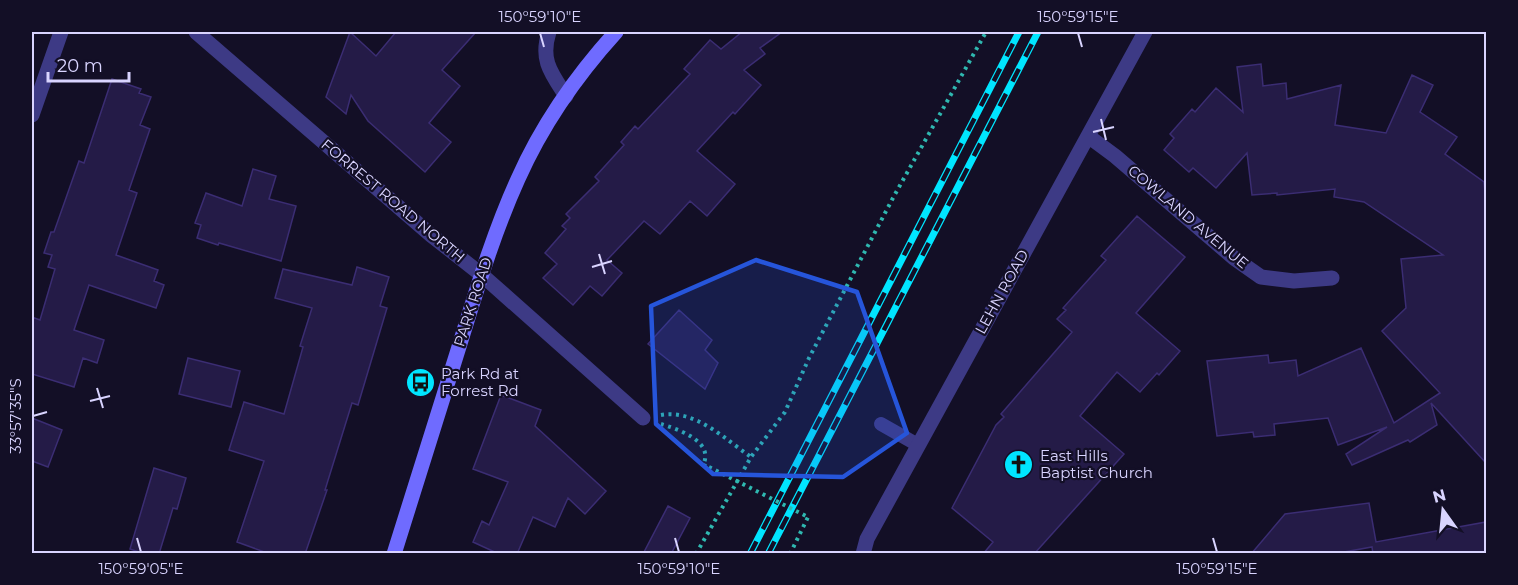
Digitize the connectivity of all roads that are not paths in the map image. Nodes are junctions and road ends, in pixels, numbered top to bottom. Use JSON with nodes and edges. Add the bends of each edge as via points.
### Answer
{"nodes":[{"id":1,"x":61,"y":32,"type":"edge"},
{"id":2,"x":196,"y":32,"type":"edge"},
{"id":3,"x":549,"y":32,"type":"edge"},
{"id":4,"x":616,"y":32,"type":"edge"},
{"id":5,"x":1145,"y":32,"type":"edge"},
{"id":6,"x":566,"y":96,"type":"junction"},
{"id":7,"x":32,"y":115,"type":"edge"},
{"id":8,"x":1088,"y":136,"type":"junction"},
{"id":9,"x":482,"y":275,"type":"junction"},
{"id":10,"x":1332,"y":278,"type":"dead end"},
{"id":11,"x":643,"y":418,"type":"road end"},
{"id":12,"x":881,"y":424,"type":"dead end"},
{"id":13,"x":918,"y":445,"type":"junction"},
{"id":14,"x":394,"y":554,"type":"edge"},
{"id":15,"x":862,"y":554,"type":"edge"}],
"edges":[{"from":1,"to":7,"type":"street"},
{"from":2,"to":9,"type":"street","name":"FORREST ROAD NORTH","via":[[422,228]]},
{"from":3,"to":6,"type":"street","via":[[546,62]]},
{"from":4,"to":6,"type":"main road","name":"PARK ROAD"},
{"from":5,"to":8,"type":"street","name":"LEHN ROAD"},
{"from":6,"to":9,"type":"main road","name":"PARK ROAD","via":[[519,177]]},
{"from":8,"to":10,"type":"street","name":"COWLAND AVENUE","via":[[1262,277],[1294,281]]},
{"from":8,"to":13,"type":"street","name":"LEHN ROAD"},
{"from":9,"to":11,"type":"street","name":"FORREST ROAD NORTH"},
{"from":9,"to":14,"type":"main road","name":"PARK ROAD"},
{"from":12,"to":13,"type":"lane"},
{"from":13,"to":15,"type":"street","name":"LEHN ROAD"}]}
